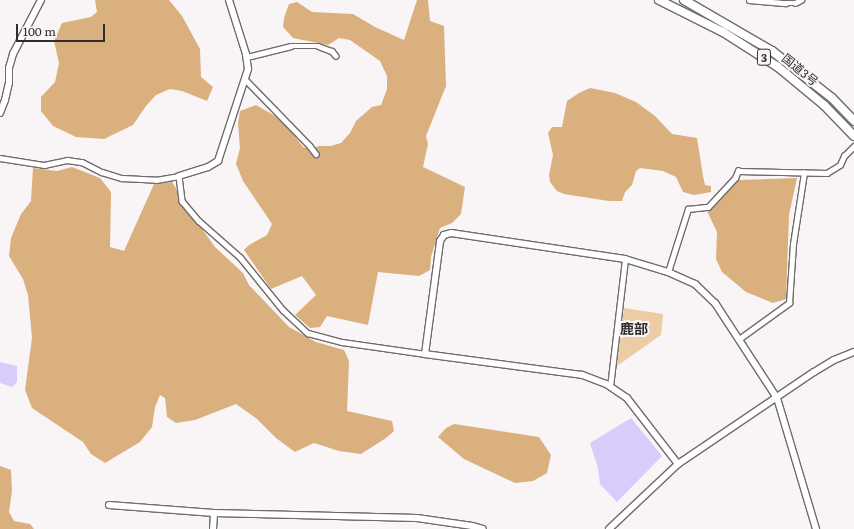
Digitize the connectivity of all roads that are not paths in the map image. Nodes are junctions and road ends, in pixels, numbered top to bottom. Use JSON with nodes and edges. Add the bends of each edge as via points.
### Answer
{"nodes":[{"id":1,"x":41,"y":0,"type":"edge"},
{"id":2,"x":229,"y":0,"type":"edge"},
{"id":3,"x":659,"y":0,"type":"edge"},
{"id":4,"x":684,"y":0,"type":"edge"},
{"id":5,"x":750,"y":0,"type":"edge"},
{"id":6,"x":801,"y":0,"type":"edge"},
{"id":7,"x":336,"y":56,"type":"dead end"},
{"id":8,"x":247,"y":57,"type":"junction"},
{"id":9,"x":245,"y":79,"type":"junction"},
{"id":10,"x":0,"y":113,"type":"edge"},
{"id":11,"x":854,"y":121,"type":"edge"},
{"id":12,"x":854,"y":136,"type":"edge"},
{"id":13,"x":854,"y":146,"type":"edge"},
{"id":14,"x":316,"y":154,"type":"dead end"},
{"id":15,"x":0,"y":158,"type":"edge"},
{"id":16,"x":804,"y":173,"type":"junction"},
{"id":17,"x":179,"y":176,"type":"junction"},
{"id":18,"x":625,"y":258,"type":"junction"},
{"id":19,"x":668,"y":272,"type":"junction"},
{"id":20,"x":739,"y":339,"type":"junction"},
{"id":21,"x":854,"y":352,"type":"edge"},
{"id":22,"x":425,"y":354,"type":"junction"},
{"id":23,"x":610,"y":387,"type":"junction"},
{"id":24,"x":777,"y":398,"type":"junction"},
{"id":25,"x":678,"y":464,"type":"junction"},
{"id":26,"x":110,"y":505,"type":"dead end"},
{"id":27,"x":214,"y":513,"type":"junction"},
{"id":28,"x":213,"y":529,"type":"edge"},
{"id":29,"x":483,"y":529,"type":"edge"},
{"id":30,"x":609,"y":529,"type":"edge"},
{"id":31,"x":816,"y":529,"type":"edge"}],
"edges":[{"from":1,"to":10,"type":"street","via":[[13,54],[9,68],[9,83]]},
{"from":2,"to":8,"type":"street"},
{"from":3,"to":12,"type":"highway","name":"国道3号","number":"3","via":[[723,32],[778,67],[824,105]]},
{"from":4,"to":11,"type":"highway","name":"国道3号","number":"3","via":[[772,51],[832,98]]},
{"from":5,"to":6,"type":"street","via":[[795,3]]},
{"from":7,"to":8,"type":"street","via":[[332,50],[318,46],[291,46]]},
{"from":8,"to":9,"type":"street","via":[[248,69]]},
{"from":9,"to":14,"type":"street"},
{"from":9,"to":17,"type":"street","via":[[218,161],[208,167]]},
{"from":13,"to":16,"type":"street","via":[[844,156],[840,165],[827,173]]},
{"from":15,"to":17,"type":"street","via":[[44,165],[67,160],[82,162],[122,178],[156,180]]},
{"from":16,"to":19,"type":"street","via":[[738,171],[735,178],[708,207],[688,209]]},
{"from":16,"to":20,"type":"street","via":[[793,244],[789,303]]},
{"from":17,"to":22,"type":"street","via":[[182,201],[199,221],[240,257],[283,310],[308,334],[342,342]]},
{"from":18,"to":19,"type":"street"},
{"from":18,"to":22,"type":"street","via":[[451,233],[444,235],[440,242]]},
{"from":18,"to":23,"type":"street"},
{"from":19,"to":20,"type":"street","via":[[695,284],[715,303]]},
{"from":20,"to":24,"type":"street"},
{"from":21,"to":24,"type":"street","via":[[821,368]]},
{"from":22,"to":23,"type":"street","via":[[582,375]]},
{"from":23,"to":25,"type":"street","via":[[627,398]]},
{"from":24,"to":25,"type":"street"},
{"from":24,"to":31,"type":"street"},
{"from":25,"to":30,"type":"street"},
{"from":26,"to":27,"type":"street"},
{"from":27,"to":28,"type":"street"},
{"from":27,"to":29,"type":"street","via":[[417,518]]}]}
